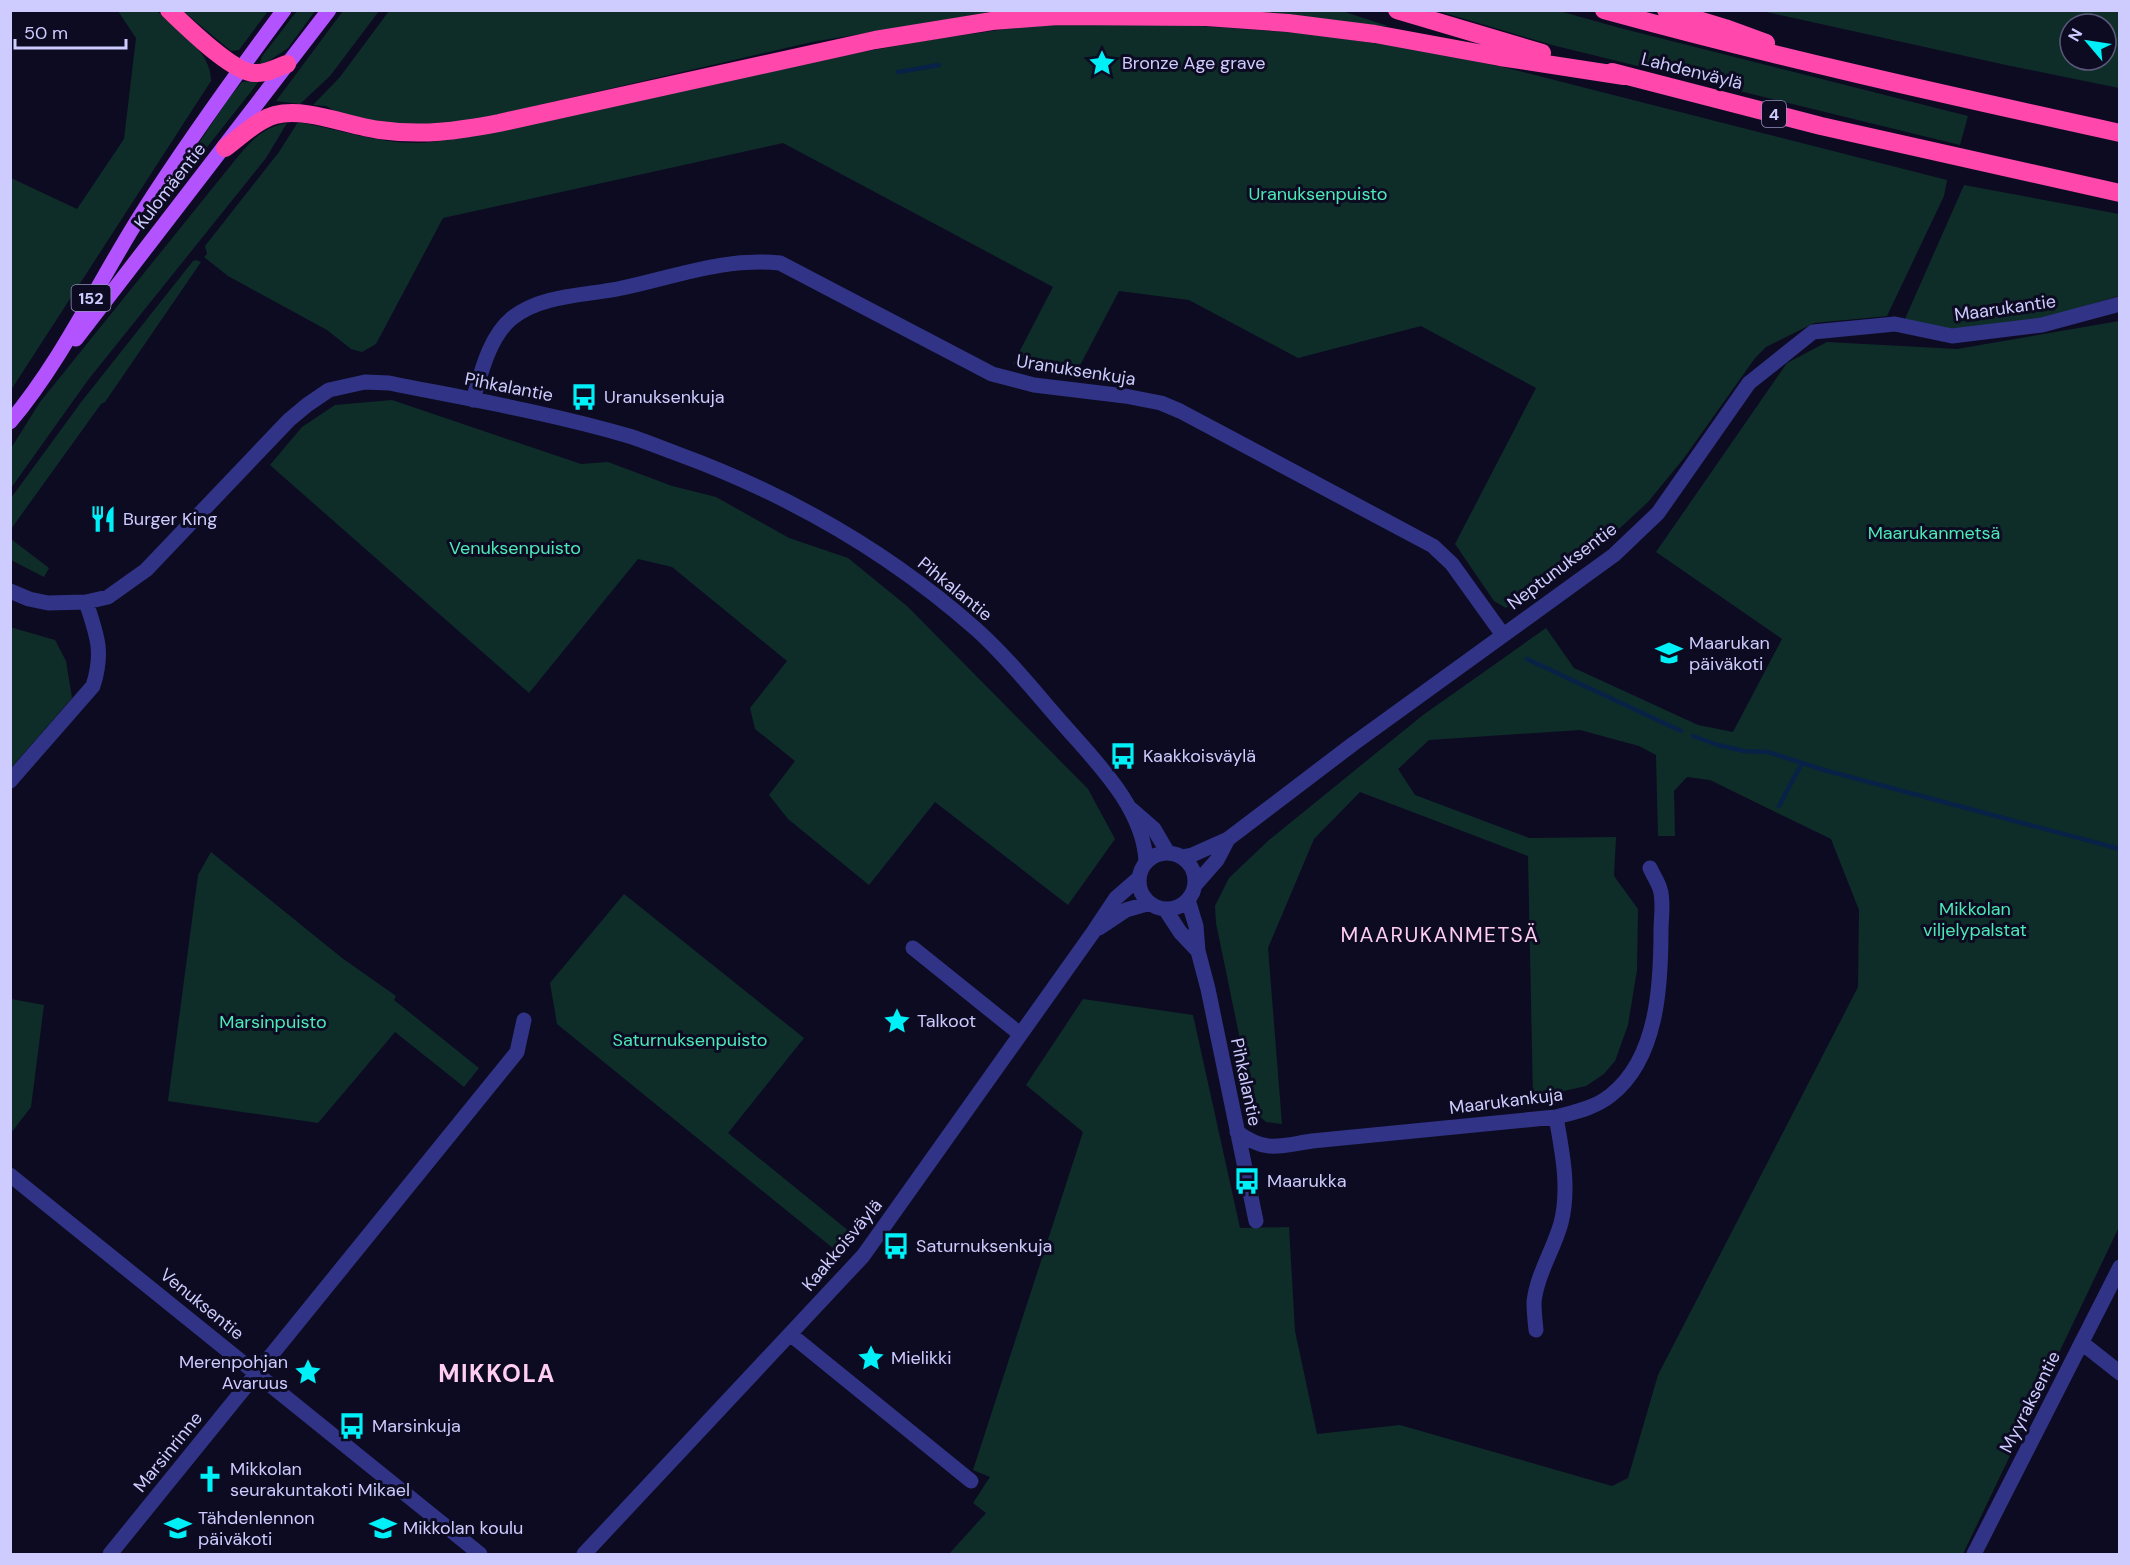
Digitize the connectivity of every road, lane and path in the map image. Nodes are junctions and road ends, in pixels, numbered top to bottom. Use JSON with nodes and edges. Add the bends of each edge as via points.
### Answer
{"nodes":[{"id":1,"x":169,"y":10,"type":"edge"},
{"id":2,"x":284,"y":10,"type":"edge"},
{"id":3,"x":329,"y":10,"type":"edge"},
{"id":4,"x":1397,"y":10,"type":"edge"},
{"id":5,"x":1604,"y":10,"type":"edge"},
{"id":6,"x":1666,"y":10,"type":"edge"},
{"id":7,"x":286,"y":64,"type":"junction"},
{"id":8,"x":1835,"y":69,"type":"junction"},
{"id":9,"x":239,"y":70,"type":"junction"},
{"id":10,"x":1624,"y":76,"type":"junction"},
{"id":11,"x":2120,"y":133,"type":"edge"},
{"id":12,"x":225,"y":148,"type":"junction"},
{"id":13,"x":2120,"y":193,"type":"edge"},
{"id":14,"x":2120,"y":304,"type":"edge"},
{"id":15,"x":1894,"y":324,"type":"joint"},
{"id":16,"x":40,"y":384,"type":"junction"},
{"id":17,"x":473,"y":400,"type":"junction"},
{"id":18,"x":25,"y":405,"type":"junction"},
{"id":19,"x":10,"y":422,"type":"edge"},
{"id":20,"x":10,"y":430,"type":"edge"},
{"id":21,"x":11,"y":591,"type":"edge"},
{"id":22,"x":86,"y":602,"type":"junction"},
{"id":23,"x":1503,"y":635,"type":"junction"},
{"id":24,"x":10,"y":781,"type":"edge"},
{"id":25,"x":1129,"y":807,"type":"junction"},
{"id":26,"x":1228,"y":839,"type":"junction"},
{"id":27,"x":1175,"y":855,"type":"junction"},
{"id":28,"x":1146,"y":862,"type":"junction"},
{"id":29,"x":1650,"y":868,"type":"dead end"},
{"id":30,"x":1139,"y":878,"type":"junction"},
{"id":31,"x":1195,"y":885,"type":"junction"},
{"id":32,"x":1188,"y":900,"type":"junction"},
{"id":33,"x":1150,"y":903,"type":"junction"},
{"id":34,"x":1165,"y":909,"type":"junction"},
{"id":35,"x":1094,"y":931,"type":"junction"},
{"id":36,"x":913,"y":948,"type":"dead end"},
{"id":37,"x":1198,"y":951,"type":"junction"},
{"id":38,"x":524,"y":1020,"type":"dead end"},
{"id":39,"x":1020,"y":1034,"type":"junction"},
{"id":40,"x":1556,"y":1117,"type":"junction"},
{"id":41,"x":1237,"y":1132,"type":"junction"},
{"id":42,"x":10,"y":1175,"type":"edge"},
{"id":43,"x":1256,"y":1221,"type":"dead end"},
{"id":44,"x":2120,"y":1267,"type":"edge"},
{"id":45,"x":1536,"y":1330,"type":"dead end"},
{"id":46,"x":789,"y":1334,"type":"junction"},
{"id":47,"x":2082,"y":1343,"type":"junction"},
{"id":48,"x":257,"y":1373,"type":"junction"},
{"id":49,"x":2120,"y":1373,"type":"edge"},
{"id":50,"x":971,"y":1481,"type":"dead end"},
{"id":51,"x":110,"y":1554,"type":"edge"},
{"id":52,"x":480,"y":1554,"type":"edge"},
{"id":53,"x":584,"y":1554,"type":"edge"},
{"id":54,"x":1974,"y":1554,"type":"edge"}],
"edges":[{"from":1,"to":9,"type":"highway"},
{"from":2,"to":9,"type":"main road","name":"Kulomäentie","number":"152"},
{"from":3,"to":7,"type":"main road","name":"Kulomäentie","number":"152"},
{"from":4,"to":10,"type":"highway","name":"Lahdenväylä","number":"4"},
{"from":5,"to":8,"type":"highway","name":"Lahdenväylä"},
{"from":6,"to":8,"type":"highway","via":[[1725,27]]},
{"from":7,"to":9,"type":"highway","via":[[256,74]]},
{"from":7,"to":12,"type":"main road","name":"Kulomäentie","number":"152"},
{"from":8,"to":11,"type":"highway","name":"Lahdenväylä"},
{"from":9,"to":16,"type":"main road","name":"Kulomäentie","number":"152","via":[[142,213]]},
{"from":10,"to":12,"type":"highway","via":[[1288,23],[1195,17],[1058,16],[992,21],[875,40],[450,132],[414,134],[299,114],[276,115],[264,119]]},
{"from":10,"to":13,"type":"highway","name":"Lahdenväylä","number":"4"},
{"from":12,"to":16,"type":"main road","name":"Kulomäentie","number":"152"},
{"from":14,"to":15,"type":"street","name":"Maarukantie","via":[[2042,325],[1952,336]]},
{"from":15,"to":23,"type":"street","name":"Neptunuksentie","via":[[1813,332],[1783,354],[1749,383],[1658,513],[1614,555]]},
{"from":16,"to":18,"type":"main road","name":"Kulomäentie","number":"152"},
{"from":17,"to":22,"type":"street","name":"Pihkalantie","via":[[389,383],[365,382],[329,390],[288,420],[146,570],[108,597]]},
{"from":17,"to":23,"type":"street","name":"Uranuksenkuja","via":[[495,342],[510,320],[526,308],[729,263],[780,262],[992,374],[1034,385],[1161,403],[1180,411],[1433,546],[1452,564]]},
{"from":17,"to":25,"type":"street","name":"Pihkalantie","via":[[631,436],[721,470],[797,505],[870,548],[977,630],[1101,768]]},
{"from":18,"to":19,"type":"main road","name":"Kulomäentie","number":"152"},
{"from":18,"to":20,"type":"main road","name":"Kulomäentie","number":"152"},
{"from":21,"to":22,"type":"street","name":"Pihkalantie","via":[[48,603]]},
{"from":22,"to":24,"type":"street","via":[[100,653],[93,686]]},
{"from":23,"to":26,"type":"street","name":"Neptunuksentie"},
{"from":25,"to":27,"type":"street","name":"Pihkalantie"},
{"from":25,"to":28,"type":"street","name":"Pihkalantie","via":[[1142,836]]},
{"from":26,"to":27,"type":"street","name":"Neptunuksentie","via":[[1192,855]]},
{"from":26,"to":31,"type":"street","name":"Neptunuksentie","via":[[1217,860]]},
{"from":27,"to":28,"type":"street","via":[[1156,855]]},
{"from":27,"to":31,"type":"street","via":[[1192,869]]},
{"from":28,"to":30,"type":"street"},
{"from":29,"to":40,"type":"street","name":"Maarukankuja","via":[[1661,890],[1661,968],[1651,1030],[1636,1065],[1611,1095],[1594,1106]]},
{"from":30,"to":33,"type":"street"},
{"from":30,"to":35,"type":"street","name":"Kaakkoisväylä","via":[[1116,898]]},
{"from":31,"to":32,"type":"street"},
{"from":32,"to":34,"type":"street"},
{"from":32,"to":37,"type":"street","name":"Pihkalantie"},
{"from":33,"to":34,"type":"street"},
{"from":33,"to":35,"type":"street","name":"Kaakkoisväylä","via":[[1126,910]]},
{"from":34,"to":37,"type":"street","name":"Pihkalantie"},
{"from":35,"to":39,"type":"street","name":"Kaakkoisväylä"},
{"from":36,"to":39,"type":"street"},
{"from":37,"to":41,"type":"street","name":"Pihkalantie"},
{"from":38,"to":48,"type":"street","via":[[517,1052]]},
{"from":39,"to":46,"type":"street","name":"Kaakkoisväylä","via":[[863,1256]]},
{"from":40,"to":41,"type":"street","name":"Maarukankuja","via":[[1272,1147],[1252,1143]]},
{"from":40,"to":45,"type":"street","via":[[1563,1147],[1565,1197],[1534,1302]]},
{"from":41,"to":43,"type":"street","name":"Pihkalantie"},
{"from":42,"to":48,"type":"street","name":"Venuksentie"},
{"from":44,"to":47,"type":"street","name":"Myyraksentie"},
{"from":46,"to":50,"type":"street"},
{"from":46,"to":53,"type":"street","name":"Kaakkoisväylä"},
{"from":47,"to":49,"type":"street"},
{"from":47,"to":54,"type":"street","name":"Myyraksentie"},
{"from":48,"to":51,"type":"street","name":"Marsinrinne"},
{"from":48,"to":52,"type":"street","name":"Venuksentie"}]}
